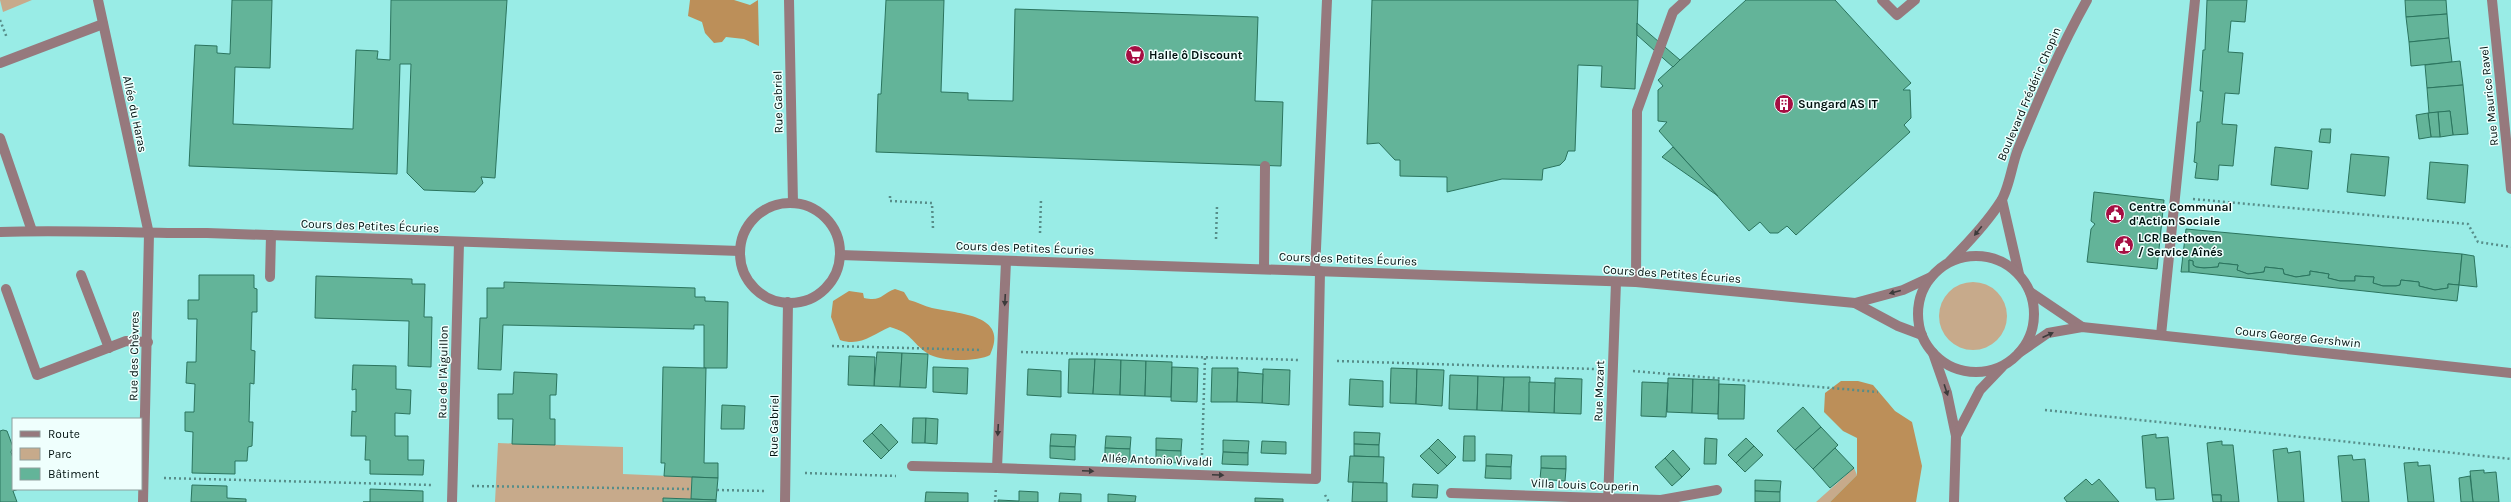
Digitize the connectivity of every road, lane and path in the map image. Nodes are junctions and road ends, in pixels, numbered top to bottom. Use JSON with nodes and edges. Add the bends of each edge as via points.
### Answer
{"nodes":[{"id":1,"x":98,"y":0,"type":"edge"},
{"id":2,"x":789,"y":0,"type":"edge"},
{"id":3,"x":1327,"y":0,"type":"edge"},
{"id":4,"x":1686,"y":0,"type":"edge"},
{"id":5,"x":1882,"y":0,"type":"edge"},
{"id":6,"x":1915,"y":0,"type":"edge"},
{"id":7,"x":2087,"y":0,"type":"edge"},
{"id":8,"x":2195,"y":0,"type":"edge"},
{"id":9,"x":2492,"y":0,"type":"edge"},
{"id":10,"x":103,"y":24,"type":"junction"},
{"id":11,"x":0,"y":63,"type":"edge"},
{"id":12,"x":0,"y":138,"type":"edge"},
{"id":13,"x":1266,"y":166,"type":"dead end"},
{"id":14,"x":2511,"y":189,"type":"edge"},
{"id":15,"x":890,"y":196,"type":"dead end"},
{"id":16,"x":2175,"y":197,"type":"junction"},
{"id":17,"x":1041,"y":199,"type":"dead end"},
{"id":18,"x":2002,"y":200,"type":"junction"},
{"id":19,"x":793,"y":203,"type":"junction"},
{"id":20,"x":1217,"y":206,"type":"dead end"},
{"id":21,"x":933,"y":229,"type":"dead end"},
{"id":22,"x":32,"y":230,"type":"junction"},
{"id":23,"x":0,"y":232,"type":"edge"},
{"id":24,"x":1040,"y":233,"type":"dead end"},
{"id":25,"x":149,"y":234,"type":"junction"},
{"id":26,"x":271,"y":235,"type":"junction"},
{"id":27,"x":1216,"y":239,"type":"dead end"},
{"id":28,"x":459,"y":243,"type":"junction"},
{"id":29,"x":2511,"y":247,"type":"edge"},
{"id":30,"x":740,"y":251,"type":"junction"},
{"id":31,"x":840,"y":255,"type":"junction"},
{"id":32,"x":1006,"y":261,"type":"junction"},
{"id":33,"x":1947,"y":264,"type":"junction"},
{"id":34,"x":1264,"y":269,"type":"junction"},
{"id":35,"x":1317,"y":271,"type":"junction"},
{"id":36,"x":2019,"y":274,"type":"junction"},
{"id":37,"x":81,"y":275,"type":"dead end"},
{"id":38,"x":270,"y":277,"type":"dead end"},
{"id":39,"x":1931,"y":277,"type":"junction"},
{"id":40,"x":1616,"y":282,"type":"junction"},
{"id":41,"x":1636,"y":282,"type":"junction"},
{"id":42,"x":6,"y":289,"type":"dead end"},
{"id":43,"x":2030,"y":292,"type":"junction"},
{"id":44,"x":788,"y":302,"type":"junction"},
{"id":45,"x":1855,"y":303,"type":"junction"},
{"id":46,"x":2082,"y":327,"type":"junction"},
{"id":47,"x":1922,"y":335,"type":"junction"},
{"id":48,"x":2161,"y":335,"type":"junction"},
{"id":49,"x":148,"y":342,"type":"junction"},
{"id":50,"x":832,"y":346,"type":"dead end"},
{"id":51,"x":109,"y":348,"type":"junction"},
{"id":52,"x":1002,"y":351,"type":"junction"},
{"id":53,"x":1933,"y":353,"type":"junction"},
{"id":54,"x":2020,"y":353,"type":"junction"},
{"id":55,"x":1205,"y":357,"type":"junction"},
{"id":56,"x":1304,"y":360,"type":"dead end"},
{"id":57,"x":1334,"y":361,"type":"dead end"},
{"id":58,"x":2003,"y":366,"type":"junction"},
{"id":59,"x":1595,"y":369,"type":"dead end"},
{"id":60,"x":1628,"y":370,"type":"dead end"},
{"id":61,"x":2511,"y":373,"type":"edge"},
{"id":62,"x":1878,"y":392,"type":"dead end"},
{"id":63,"x":2045,"y":410,"type":"dead end"},
{"id":64,"x":1956,"y":436,"type":"junction"},
{"id":65,"x":2511,"y":459,"type":"edge"},
{"id":66,"x":912,"y":466,"type":"joint"},
{"id":67,"x":997,"y":468,"type":"junction"},
{"id":68,"x":786,"y":472,"type":"junction"},
{"id":69,"x":1202,"y":475,"type":"junction"},
{"id":70,"x":144,"y":478,"type":"junction"},
{"id":71,"x":453,"y":486,"type":"junction"},
{"id":72,"x":691,"y":489,"type":"dead end"},
{"id":73,"x":717,"y":490,"type":"dead end"},
{"id":74,"x":1717,"y":490,"type":"dead end"},
{"id":75,"x":1451,"y":493,"type":"dead end"},
{"id":76,"x":785,"y":497,"type":"edge"},
{"id":77,"x":1608,"y":500,"type":"edge"},
{"id":78,"x":143,"y":502,"type":"edge"},
{"id":79,"x":452,"y":502,"type":"edge"},
{"id":80,"x":1954,"y":502,"type":"edge"}],
"edges":[{"from":1,"to":10,"type":"street","name":"Allée du Haras"},
{"from":2,"to":19,"type":"street","name":"Rue Gabriel"},
{"from":3,"to":35,"type":"street"},
{"from":4,"to":41,"type":"street","via":[[1673,12],[1636,112]]},
{"from":5,"to":6,"type":"street","via":[[1897,15]]},
{"from":7,"to":18,"type":"street","name":"Boulevard Frédéric Chopin","via":[[2069,31],[2044,86],[2013,162]]},
{"from":8,"to":16,"type":"street"},
{"from":9,"to":14,"type":"street","name":"Rue Maurice Ravel"},
{"from":10,"to":11,"type":"street"},
{"from":10,"to":25,"type":"street","name":"Allée du Haras"},
{"from":12,"to":22,"type":"street"},
{"from":13,"to":34,"type":"street"},
{"from":15,"to":21,"type":"path","via":[[890,201],[932,203]]},
{"from":16,"to":29,"type":"path","via":[[2468,224],[2478,242]]},
{"from":16,"to":48,"type":"street"},
{"from":17,"to":24,"type":"path"},
{"from":18,"to":33,"type":"street","name":"Boulevard Frédéric Chopin","one_way":true},
{"from":18,"to":36,"type":"street","name":"Boulevard Frédéric Chopin"},
{"from":19,"to":30,"type":"street","via":[[777,204],[758,214],[743,235]]},
{"from":19,"to":31,"type":"street","via":[[808,206],[832,225]]},
{"from":20,"to":27,"type":"path"},
{"from":22,"to":23,"type":"street","name":"Cours des Petites Écuries"},
{"from":22,"to":25,"type":"street","name":"Cours des Petites Écuries"},
{"from":25,"to":26,"type":"street","name":"Cours des Petites Écuries"},
{"from":25,"to":49,"type":"street","name":"Rue des Chèvres"},
{"from":26,"to":28,"type":"street","name":"Cours des Petites Écuries"},
{"from":26,"to":38,"type":"street"},
{"from":28,"to":30,"type":"street","name":"Cours des Petites Écuries"},
{"from":28,"to":71,"type":"street","name":"Rue de l'Aiguillon"},
{"from":30,"to":44,"type":"street","via":[[741,264],[753,287],[763,295]]},
{"from":31,"to":32,"type":"street","name":"Cours des Petites Écuries"},
{"from":31,"to":44,"type":"street","via":[[837,270],[818,294],[804,300]]},
{"from":32,"to":34,"type":"street","name":"Cours des Petites Écuries"},
{"from":32,"to":52,"type":"street","one_way":true},
{"from":33,"to":36,"type":"street","via":[[1965,257],[1985,256],[2004,263]]},
{"from":33,"to":39,"type":"street"},
{"from":34,"to":35,"type":"street","name":"Cours des Petites Écuries"},
{"from":35,"to":40,"type":"street","name":"Cours des Petites Écuries"},
{"from":69,"to":35,"type":"street","name":"Allée Antonio Vivaldi","one_way":true,"via":[[1316,478]]},
{"from":36,"to":43,"type":"street"},
{"from":37,"to":51,"type":"street"},
{"from":39,"to":45,"type":"street","name":"Cours des Petites Écuries","one_way":true,"via":[[1903,290]]},
{"from":39,"to":47,"type":"street","via":[[1923,290],[1919,305],[1918,321]]},
{"from":40,"to":41,"type":"street","name":"Cours des Petites Écuries"},
{"from":40,"to":77,"type":"street","name":"Rue Mozart"},
{"from":41,"to":45,"type":"street","name":"Cours des Petites Écuries"},
{"from":42,"to":51,"type":"street","via":[[37,375]]},
{"from":43,"to":46,"type":"street","name":"Cours George Gershwin"},
{"from":43,"to":54,"type":"street","via":[[2034,324]]},
{"from":44,"to":68,"type":"street","name":"Rue Gabriel"},
{"from":45,"to":47,"type":"street","name":"Cours des Petites Écuries","via":[[1898,326]]},
{"from":46,"to":48,"type":"street","name":"Cours George Gershwin"},
{"from":54,"to":46,"type":"street","name":"Cours George Gershwin","one_way":true,"via":[[2048,333]]},
{"from":47,"to":53,"type":"street"},
{"from":48,"to":61,"type":"street","name":"Cours George Gershwin"},
{"from":49,"to":51,"type":"street","via":[[126,341]]},
{"from":49,"to":70,"type":"street","name":"Rue des Chèvres"},
{"from":50,"to":52,"type":"path"},
{"from":52,"to":55,"type":"path"},
{"from":52,"to":67,"type":"street","one_way":true},
{"from":53,"to":58,"type":"street","via":[[1948,365],[1966,371],[1985,372]]},
{"from":53,"to":64,"type":"street","one_way":true,"via":[[1947,393]]},
{"from":54,"to":58,"type":"street"},
{"from":55,"to":56,"type":"path"},
{"from":55,"to":69,"type":"path"},
{"from":57,"to":59,"type":"path"},
{"from":58,"to":64,"type":"street","via":[[1980,390]]},
{"from":60,"to":62,"type":"path"},
{"from":63,"to":65,"type":"path"},
{"from":64,"to":80,"type":"street"},
{"from":66,"to":67,"type":"street","name":"Allée Antonio Vivaldi"},
{"from":66,"to":68,"type":"path","via":[[903,476]]},
{"from":67,"to":69,"type":"street","name":"Allée Antonio Vivaldi","one_way":true},
{"from":68,"to":76,"type":"street","name":"Rue Gabriel"},
{"from":70,"to":71,"type":"path"},
{"from":70,"to":78,"type":"street","name":"Rue des Chèvres"},
{"from":71,"to":72,"type":"path"},
{"from":71,"to":79,"type":"street","name":"Rue de l'Aiguillon"},
{"from":73,"to":76,"type":"path"},
{"from":74,"to":77,"type":"street","name":"Villa Louis Couperin","via":[[1660,500]]},
{"from":75,"to":77,"type":"street","name":"Villa Louis Couperin"}]}
